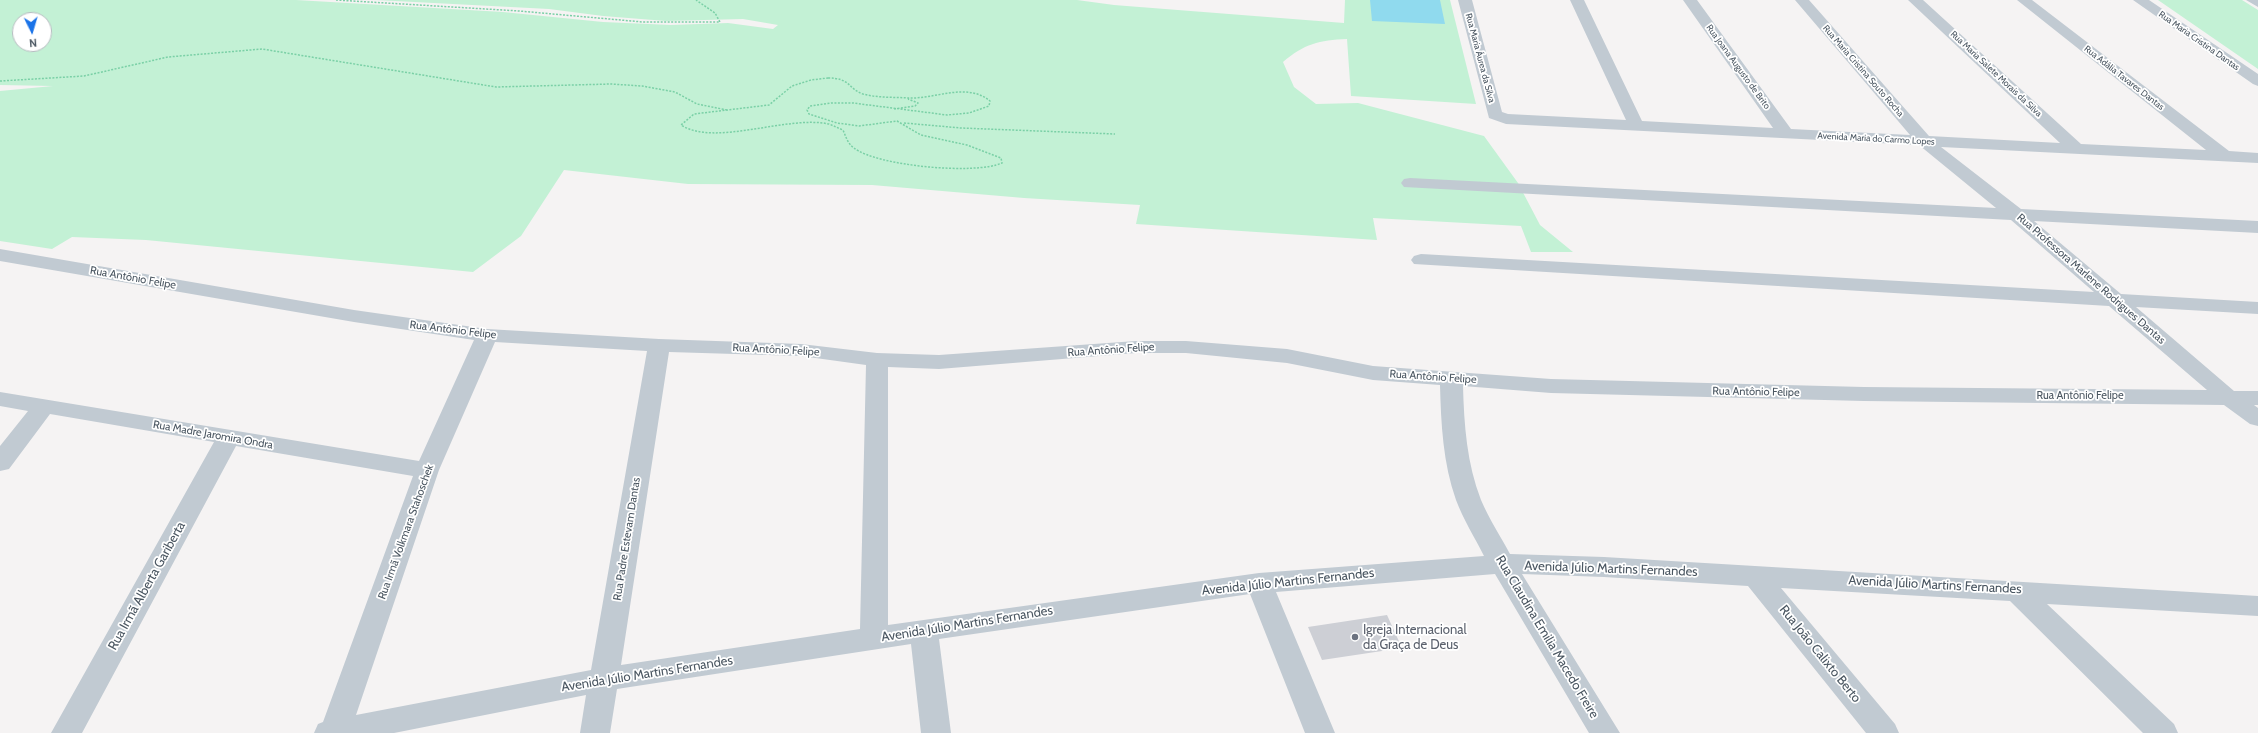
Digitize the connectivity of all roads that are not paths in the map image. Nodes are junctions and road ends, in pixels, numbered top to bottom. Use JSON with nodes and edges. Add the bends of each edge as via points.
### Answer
{"nodes":[{"id":1,"x":1465,"y":0,"type":"edge"},
{"id":2,"x":1577,"y":0,"type":"edge"},
{"id":3,"x":1690,"y":0,"type":"edge"},
{"id":4,"x":1802,"y":0,"type":"edge"},
{"id":5,"x":1915,"y":0,"type":"edge"},
{"id":6,"x":2024,"y":0,"type":"edge"},
{"id":7,"x":2140,"y":0,"type":"edge"},
{"id":8,"x":2253,"y":0,"type":"edge"},
{"id":9,"x":2258,"y":3,"type":"edge"},
{"id":10,"x":2258,"y":81,"type":"edge"},
{"id":11,"x":1496,"y":115,"type":"joint"},
{"id":12,"x":1637,"y":127,"type":"junction"},
{"id":13,"x":1786,"y":134,"type":"junction"},
{"id":14,"x":1924,"y":141,"type":"junction"},
{"id":15,"x":2077,"y":149,"type":"junction"},
{"id":16,"x":2224,"y":156,"type":"junction"},
{"id":17,"x":2258,"y":158,"type":"edge"},
{"id":18,"x":1410,"y":183,"type":"dead end"},
{"id":19,"x":2014,"y":213,"type":"junction"},
{"id":20,"x":2258,"y":227,"type":"edge"},
{"id":21,"x":0,"y":255,"type":"edge"},
{"id":22,"x":1421,"y":260,"type":"dead end"},
{"id":23,"x":2116,"y":299,"type":"junction"},
{"id":24,"x":2258,"y":308,"type":"edge"},
{"id":25,"x":487,"y":336,"type":"junction"},
{"id":26,"x":659,"y":345,"type":"junction"},
{"id":27,"x":877,"y":360,"type":"junction"},
{"id":28,"x":1451,"y":379,"type":"junction"},
{"id":29,"x":2228,"y":397,"type":"junction"},
{"id":30,"x":2258,"y":398,"type":"edge"},
{"id":31,"x":0,"y":400,"type":"edge"},
{"id":32,"x":44,"y":406,"type":"junction"},
{"id":33,"x":2258,"y":419,"type":"edge"},
{"id":34,"x":228,"y":438,"type":"junction"},
{"id":35,"x":0,"y":463,"type":"edge"},
{"id":36,"x":427,"y":470,"type":"junction"},
{"id":37,"x":1502,"y":564,"type":"junction"},
{"id":38,"x":1756,"y":576,"type":"junction"},
{"id":39,"x":1259,"y":583,"type":"junction"},
{"id":40,"x":2015,"y":590,"type":"junction"},
{"id":41,"x":2258,"y":606,"type":"edge"},
{"id":42,"x":924,"y":631,"type":"junction"},
{"id":43,"x":874,"y":638,"type":"junction"},
{"id":44,"x":604,"y":679,"type":"junction"},
{"id":45,"x":332,"y":732,"type":"edge"},
{"id":46,"x":66,"y":733,"type":"edge"},
{"id":47,"x":594,"y":733,"type":"edge"},
{"id":48,"x":936,"y":733,"type":"edge"},
{"id":49,"x":1320,"y":733,"type":"edge"},
{"id":50,"x":1605,"y":733,"type":"edge"},
{"id":51,"x":1884,"y":733,"type":"edge"},
{"id":52,"x":2163,"y":733,"type":"edge"}],
"edges":[{"from":1,"to":11,"type":"street","name":"Rua Maria Áurea da Silva"},
{"from":2,"to":12,"type":"street"},
{"from":3,"to":13,"type":"street","name":"Rua Joana Augusto de Brito"},
{"from":4,"to":14,"type":"street","name":"Rua Maria Cristina Souto Rocha"},
{"from":5,"to":15,"type":"street","name":"Rua Maria Salete Morais da Silva"},
{"from":6,"to":16,"type":"street","name":"Rua Adália Tavares Dantas"},
{"from":7,"to":10,"type":"street","name":"Rua Maria Cristina Dantas"},
{"from":8,"to":9,"type":"street"},
{"from":11,"to":12,"type":"street","name":"Avenida Maria do Carmo Lopes","via":[[1516,121]]},
{"from":12,"to":13,"type":"street","name":"Avenida Maria do Carmo Lopes"},
{"from":13,"to":14,"type":"street","name":"Avenida Maria do Carmo Lopes"},
{"from":14,"to":15,"type":"street","name":"Avenida Maria do Carmo Lopes"},
{"from":14,"to":19,"type":"street","name":"Rua Professora Marlene Rodrigues Dantas"},
{"from":15,"to":16,"type":"street","name":"Avenida Maria do Carmo Lopes"},
{"from":16,"to":17,"type":"street","name":"Avenida Maria do Carmo Lopes"},
{"from":18,"to":19,"type":"street"},
{"from":19,"to":20,"type":"street"},
{"from":19,"to":23,"type":"street","name":"Rua Professora Marlene Rodrigues Dantas"},
{"from":21,"to":25,"type":"street","name":"Rua Antônio Felipe","via":[[354,316]]},
{"from":22,"to":23,"type":"street"},
{"from":23,"to":24,"type":"street"},
{"from":23,"to":29,"type":"street","name":"Rua Professora Marlene Rodrigues Dantas"},
{"from":25,"to":26,"type":"street","name":"Rua Antônio Felipe"},
{"from":25,"to":36,"type":"street","name":"Rua Irmã Volkmara Stahoschek"},
{"from":26,"to":27,"type":"street","name":"Rua Antônio Felipe","via":[[801,350]]},
{"from":26,"to":44,"type":"street","name":"Rua Padre Estevam Dantas"},
{"from":27,"to":28,"type":"street","name":"Rua Antônio Felipe","via":[[939,362],[1136,347],[1186,347],[1287,356],[1373,373]]},
{"from":27,"to":43,"type":"street"},
{"from":28,"to":29,"type":"street","name":"Rua Antônio Felipe","via":[[1551,386],[1864,394]]},
{"from":28,"to":37,"type":"street","name":"Rua Claudina Emilia Macedo Freire","via":[[1453,433],[1458,462],[1469,501]]},
{"from":29,"to":30,"type":"street","name":"Rua Antônio Felipe"},
{"from":29,"to":33,"type":"street","name":"Rua Professora Marlene Rodrigues Dantas"},
{"from":31,"to":32,"type":"street","name":"Rua Madre Jaromira Ondra"},
{"from":32,"to":34,"type":"street","name":"Rua Madre Jaromira Ondra"},
{"from":32,"to":35,"type":"street"},
{"from":34,"to":36,"type":"street","name":"Rua Madre Jaromira Ondra"},
{"from":34,"to":46,"type":"street","name":"Rua Irmã Alberta Gariberta"},
{"from":36,"to":45,"type":"street","name":"Rua Irmã Volkmara Stahoschek"},
{"from":37,"to":38,"type":"street","name":"Avenida Júlio Martins Fernandes"},
{"from":37,"to":39,"type":"street","name":"Avenida Júlio Martins Fernandes"},
{"from":37,"to":50,"type":"street","name":"Rua Claudina Emilia Macedo Freire"},
{"from":38,"to":40,"type":"street","name":"Avenida Júlio Martins Fernandes"},
{"from":38,"to":51,"type":"street","name":"Rua João Calixto Berto"},
{"from":39,"to":42,"type":"street","name":"Avenida Júlio Martins Fernandes"},
{"from":39,"to":49,"type":"street"},
{"from":40,"to":41,"type":"street","name":"Avenida Júlio Martins Fernandes"},
{"from":40,"to":52,"type":"street"},
{"from":42,"to":43,"type":"street","name":"Avenida Júlio Martins Fernandes"},
{"from":42,"to":48,"type":"street"},
{"from":43,"to":44,"type":"street","name":"Avenida Júlio Martins Fernandes"},
{"from":44,"to":45,"type":"street","name":"Avenida Júlio Martins Fernandes"},
{"from":44,"to":47,"type":"street","name":"Rua Padre Estevam Dantas"}]}
